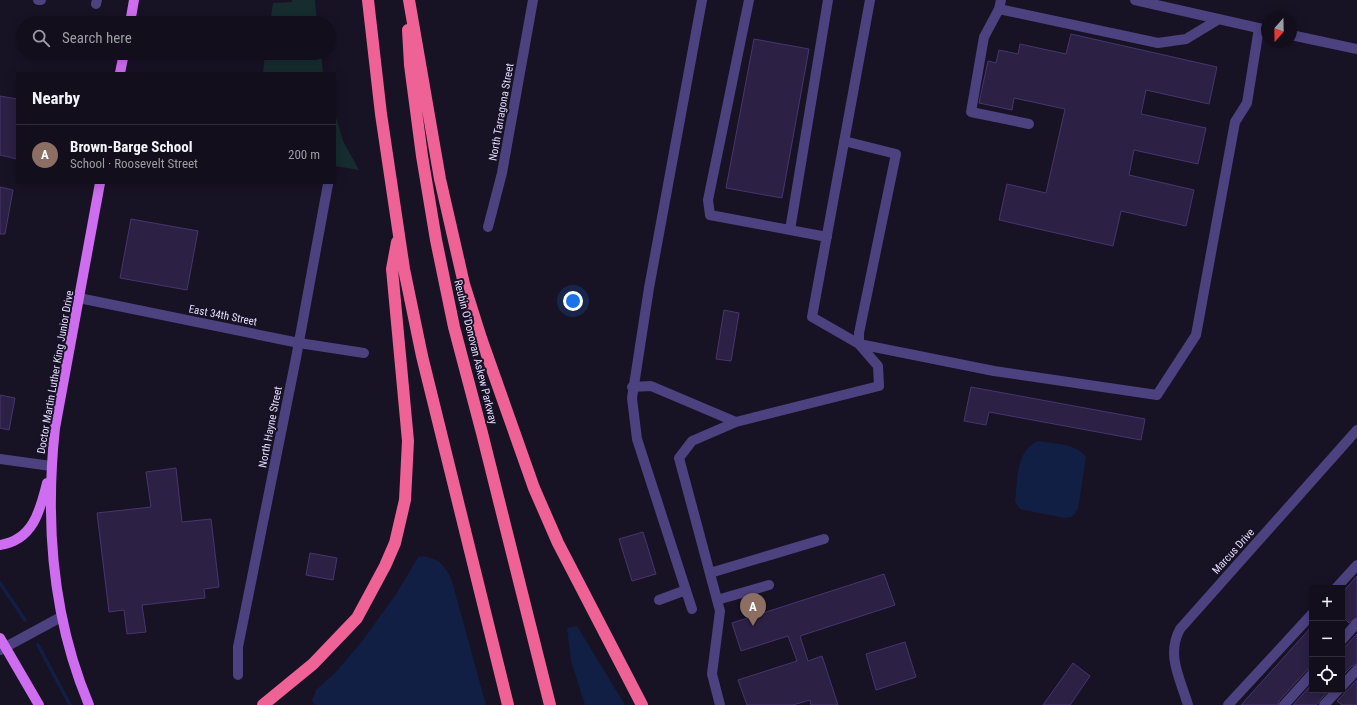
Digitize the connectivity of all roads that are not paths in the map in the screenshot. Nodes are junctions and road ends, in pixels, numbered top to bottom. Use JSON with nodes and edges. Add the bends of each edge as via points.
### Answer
{"nodes":[{"id":1,"x":134,"y":0,"type":"edge"},
{"id":2,"x":368,"y":0,"type":"edge"},
{"id":3,"x":407,"y":0,"type":"edge"},
{"id":4,"x":533,"y":0,"type":"edge"},
{"id":5,"x":702,"y":0,"type":"edge"},
{"id":6,"x":750,"y":0,"type":"edge"},
{"id":7,"x":828,"y":0,"type":"edge"},
{"id":8,"x":870,"y":0,"type":"edge"},
{"id":9,"x":1135,"y":0,"type":"edge"},
{"id":10,"x":1000,"y":5,"type":"edge"},
{"id":11,"x":131,"y":16,"type":"edge"},
{"id":12,"x":1219,"y":19,"type":"junction"},
{"id":13,"x":1261,"y":29,"type":"edge"},
{"id":14,"x":1297,"y":36,"type":"edge"},
{"id":15,"x":1261,"y":38,"type":"edge"},
{"id":16,"x":1357,"y":48,"type":"edge"},
{"id":17,"x":123,"y":60,"type":"edge"},
{"id":18,"x":120,"y":72,"type":"edge"},
{"id":19,"x":1029,"y":124,"type":"dead end"},
{"id":20,"x":844,"y":141,"type":"junction"},
{"id":21,"x":100,"y":184,"type":"edge"},
{"id":22,"x":328,"y":184,"type":"edge"},
{"id":23,"x":488,"y":227,"type":"dead end"},
{"id":24,"x":399,"y":229,"type":"junction"},
{"id":25,"x":790,"y":230,"type":"junction"},
{"id":26,"x":827,"y":237,"type":"junction"},
{"id":27,"x":79,"y":298,"type":"junction"},
{"id":28,"x":299,"y":342,"type":"junction"},
{"id":29,"x":859,"y":344,"type":"junction"},
{"id":30,"x":364,"y":353,"type":"dead end"},
{"id":31,"x":632,"y":387,"type":"junction"},
{"id":32,"x":736,"y":422,"type":"junction"},
{"id":33,"x":1357,"y":430,"type":"edge"},
{"id":34,"x":0,"y":459,"type":"edge"},
{"id":35,"x":51,"y":466,"type":"junction"},
{"id":36,"x":824,"y":539,"type":"dead end"},
{"id":37,"x":0,"y":545,"type":"edge"},
{"id":38,"x":1357,"y":565,"type":"edge"},
{"id":39,"x":710,"y":573,"type":"junction"},
{"id":40,"x":769,"y":585,"type":"dead end"},
{"id":41,"x":1339,"y":585,"type":"edge"},
{"id":42,"x":686,"y":590,"type":"junction"},
{"id":43,"x":659,"y":600,"type":"dead end"},
{"id":44,"x":717,"y":600,"type":"junction"},
{"id":45,"x":692,"y":609,"type":"dead end"},
{"id":46,"x":61,"y":617,"type":"junction"},
{"id":47,"x":1309,"y":617,"type":"edge"},
{"id":48,"x":1357,"y":624,"type":"edge"},
{"id":49,"x":1345,"y":637,"type":"edge"},
{"id":50,"x":0,"y":638,"type":"edge"},
{"id":51,"x":2,"y":649,"type":"edge"},
{"id":52,"x":1357,"y":670,"type":"edge"},
{"id":53,"x":238,"y":674,"type":"dead end"},
{"id":54,"x":1309,"y":677,"type":"edge"},
{"id":55,"x":1345,"y":683,"type":"edge"},
{"id":56,"x":1335,"y":693,"type":"edge"},
{"id":57,"x":39,"y":705,"type":"edge"},
{"id":58,"x":89,"y":705,"type":"edge"},
{"id":59,"x":263,"y":705,"type":"edge"},
{"id":60,"x":508,"y":705,"type":"edge"},
{"id":61,"x":550,"y":705,"type":"edge"},
{"id":62,"x":642,"y":705,"type":"edge"},
{"id":63,"x":720,"y":705,"type":"edge"},
{"id":64,"x":1188,"y":705,"type":"edge"},
{"id":65,"x":1228,"y":705,"type":"edge"},
{"id":66,"x":1284,"y":705,"type":"edge"},
{"id":67,"x":1324,"y":705,"type":"edge"}],
"edges":[{"from":1,"to":11,"type":"main road"},
{"from":2,"to":24,"type":"highway","via":[[380,107]]},
{"from":3,"to":61,"type":"highway","name":"Reubin O'Donovan Askew Parkway","via":[[410,65],[436,240],[454,328]]},
{"from":3,"to":62,"type":"highway","via":[[442,187],[464,284],[481,338],[537,495],[561,548]]},
{"from":4,"to":23,"type":"street","name":"North Tarragona Street","via":[[502,173]]},
{"from":5,"to":31,"type":"street"},
{"from":6,"to":25,"type":"street","via":[[708,200],[710,215]]},
{"from":7,"to":25,"type":"street"},
{"from":8,"to":20,"type":"street"},
{"from":9,"to":12,"type":"street"},
{"from":10,"to":12,"type":"street","via":[[1158,43],[1186,39]]},
{"from":10,"to":19,"type":"street","via":[[984,37],[971,112]]},
{"from":12,"to":13,"type":"street"},
{"from":14,"to":16,"type":"street"},
{"from":15,"to":29,"type":"street","via":[[1247,103],[1235,122],[1196,335],[1156,395],[994,371]]},
{"from":17,"to":18,"type":"main road"},
{"from":20,"to":26,"type":"street"},
{"from":20,"to":29,"type":"street","via":[[896,154],[859,333]]},
{"from":21,"to":27,"type":"main road","name":"Doctor Martin Luther King Junior Drive"},
{"from":22,"to":28,"type":"street","name":"North Hayne Street"},
{"from":24,"to":59,"type":"highway","via":[[392,269],[408,441],[405,500],[395,543],[357,618],[313,664]]},
{"from":24,"to":60,"type":"highway","via":[[404,269],[422,356]]},
{"from":25,"to":26,"type":"street"},
{"from":26,"to":29,"type":"street","via":[[812,317]]},
{"from":27,"to":28,"type":"street","name":"East 34th Street"},
{"from":27,"to":35,"type":"main road","name":"Doctor Martin Luther King Junior Drive","via":[[55,428]]},
{"from":28,"to":30,"type":"street","name":"East 34th Street"},
{"from":28,"to":53,"type":"street","name":"North Hayne Street","via":[[238,647]]},
{"from":29,"to":32,"type":"street","via":[[878,366],[880,386]]},
{"from":31,"to":32,"type":"street","via":[[651,386]]},
{"from":31,"to":42,"type":"street","via":[[633,420],[637,439]]},
{"from":32,"to":39,"type":"street","via":[[692,441],[679,458]]},
{"from":33,"to":64,"type":"street","name":"Marcus Drive","via":[[1180,628],[1173,646],[1173,657]]},
{"from":34,"to":35,"type":"street"},
{"from":35,"to":37,"type":"main road","via":[[40,510],[33,525],[14,541]]},
{"from":35,"to":46,"type":"main road","name":"Doctor Martin Luther King Junior Drive","via":[[51,537]]},
{"from":36,"to":39,"type":"street"},
{"from":38,"to":41,"type":"street"},
{"from":39,"to":44,"type":"street"},
{"from":40,"to":44,"type":"street"},
{"from":42,"to":43,"type":"street"},
{"from":42,"to":45,"type":"street"},
{"from":44,"to":63,"type":"street","via":[[720,611],[712,674]]},
{"from":46,"to":51,"type":"street"},
{"from":46,"to":58,"type":"main road","name":"Doctor Martin Luther King Junior Drive","via":[[75,669]]},
{"from":47,"to":65,"type":"street"},
{"from":48,"to":49,"type":"street"},
{"from":50,"to":51,"type":"main road"},
{"from":51,"to":57,"type":"main road"},
{"from":52,"to":55,"type":"street"},
{"from":54,"to":66,"type":"street"},
{"from":56,"to":67,"type":"street"}]}
